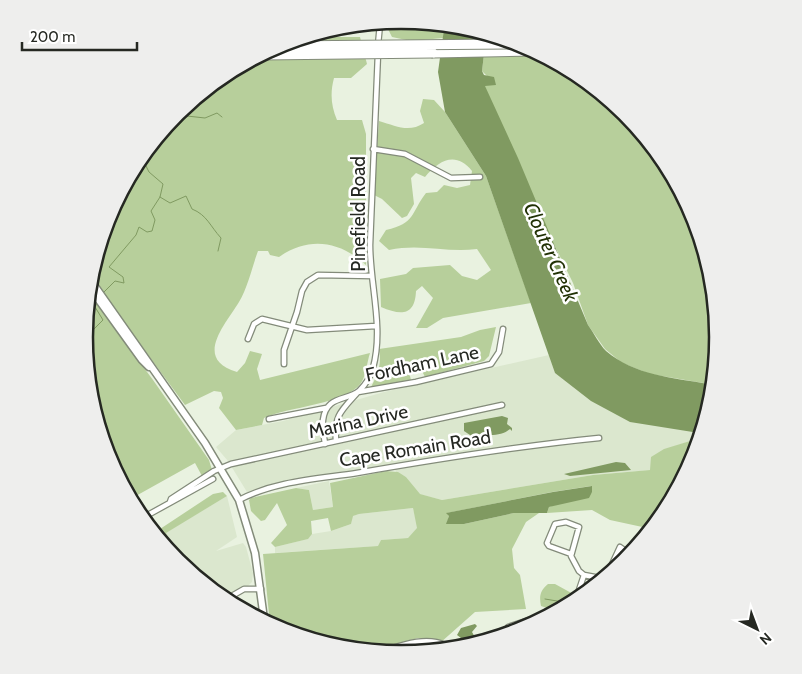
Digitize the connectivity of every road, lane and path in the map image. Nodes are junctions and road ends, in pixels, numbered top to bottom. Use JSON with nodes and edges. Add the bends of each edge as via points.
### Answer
{"nodes":[{"id":1,"x":379,"y":29,"type":"edge"},
{"id":2,"x":497,"y":44,"type":"edge"},
{"id":3,"x":300,"y":46,"type":"edge"},
{"id":4,"x":517,"y":51,"type":"edge"},
{"id":5,"x":275,"y":56,"type":"edge"},
{"id":6,"x":373,"y":149,"type":"junction"},
{"id":7,"x":480,"y":177,"type":"dead end"},
{"id":8,"x":372,"y":276,"type":"junction"},
{"id":9,"x":96,"y":292,"type":"edge"},
{"id":10,"x":376,"y":326,"type":"junction"},
{"id":11,"x":293,"y":327,"type":"junction"},
{"id":12,"x":503,"y":328,"type":"dead end"},
{"id":13,"x":248,"y":339,"type":"dead end"},
{"id":14,"x":284,"y":364,"type":"dead end"},
{"id":15,"x":358,"y":392,"type":"junction"},
{"id":16,"x":502,"y":405,"type":"dead end"},
{"id":17,"x":326,"y":408,"type":"junction"},
{"id":18,"x":269,"y":419,"type":"dead end"},
{"id":19,"x":599,"y":438,"type":"dead end"},
{"id":20,"x":336,"y":441,"type":"junction"},
{"id":21,"x":325,"y":444,"type":"junction"},
{"id":22,"x":222,"y":470,"type":"junction"},
{"id":23,"x":213,"y":479,"type":"dead end"},
{"id":24,"x":239,"y":500,"type":"junction"},
{"id":25,"x":170,"y":502,"type":"junction"},
{"id":26,"x":149,"y":514,"type":"edge"},
{"id":27,"x":624,"y":549,"type":"edge"},
{"id":28,"x":571,"y":554,"type":"junction"},
{"id":29,"x":614,"y":560,"type":"edge"},
{"id":30,"x":584,"y":575,"type":"junction"},
{"id":31,"x":595,"y":577,"type":"edge"},
{"id":32,"x":580,"y":588,"type":"edge"},
{"id":33,"x":261,"y":589,"type":"junction"},
{"id":34,"x":233,"y":595,"type":"edge"},
{"id":35,"x":263,"y":612,"type":"edge"},
{"id":36,"x":440,"y":643,"type":"edge"},
{"id":37,"x":400,"y":645,"type":"edge"}],
"edges":[{"from":1,"to":6,"type":"street","name":"Pinefield Road"},
{"from":2,"to":3,"type":"highway","bridge":true},
{"from":4,"to":5,"type":"highway","bridge":true},
{"from":6,"to":7,"type":"street","via":[[405,154],[451,178]]},
{"from":6,"to":8,"type":"street","name":"Pinefield Road"},
{"from":8,"to":10,"type":"street","name":"Pinefield Road"},
{"from":8,"to":11,"type":"street","via":[[318,275],[312,278],[302,291]]},
{"from":9,"to":22,"type":"main road"},
{"from":10,"to":11,"type":"street","via":[[315,330]]},
{"from":10,"to":15,"type":"street","name":"Pinefield Road","via":[[373,368]]},
{"from":11,"to":13,"type":"street","via":[[259,320]]},
{"from":11,"to":14,"type":"street","via":[[284,350]]},
{"from":12,"to":15,"type":"street","name":"Fordham Lane","via":[[499,352],[491,364]]},
{"from":15,"to":17,"type":"street","via":[[340,397]]},
{"from":15,"to":20,"type":"street","name":"Pinefield Road","via":[[334,424]]},
{"from":16,"to":20,"type":"street","name":"Marina Drive"},
{"from":17,"to":18,"type":"street"},
{"from":17,"to":21,"type":"street","via":[[323,421]]},
{"from":19,"to":24,"type":"street","name":"Cape Romain Road","via":[[298,481],[254,492]]},
{"from":20,"to":21,"type":"street","name":"Marina Drive"},
{"from":21,"to":22,"type":"street","name":"Marina Drive","via":[[231,464]]},
{"from":22,"to":24,"type":"main road"},
{"from":22,"to":25,"type":"street","name":"Marina Drive","via":[[214,471]]},
{"from":23,"to":25,"type":"street"},
{"from":24,"to":33,"type":"main road","via":[[255,553]]},
{"from":25,"to":26,"type":"street"},
{"from":27,"to":29,"type":"street","via":[[620,546]]},
{"from":28,"to":28,"type":"street","via":[[579,527],[566,522],[555,524],[547,543]]},
{"from":28,"to":30,"type":"street","via":[[578,571]]},
{"from":30,"to":31,"type":"street"},
{"from":30,"to":32,"type":"street"},
{"from":33,"to":34,"type":"street","via":[[244,589]]},
{"from":33,"to":35,"type":"main road"},
{"from":36,"to":37,"type":"street","via":[[414,641]]}]}
